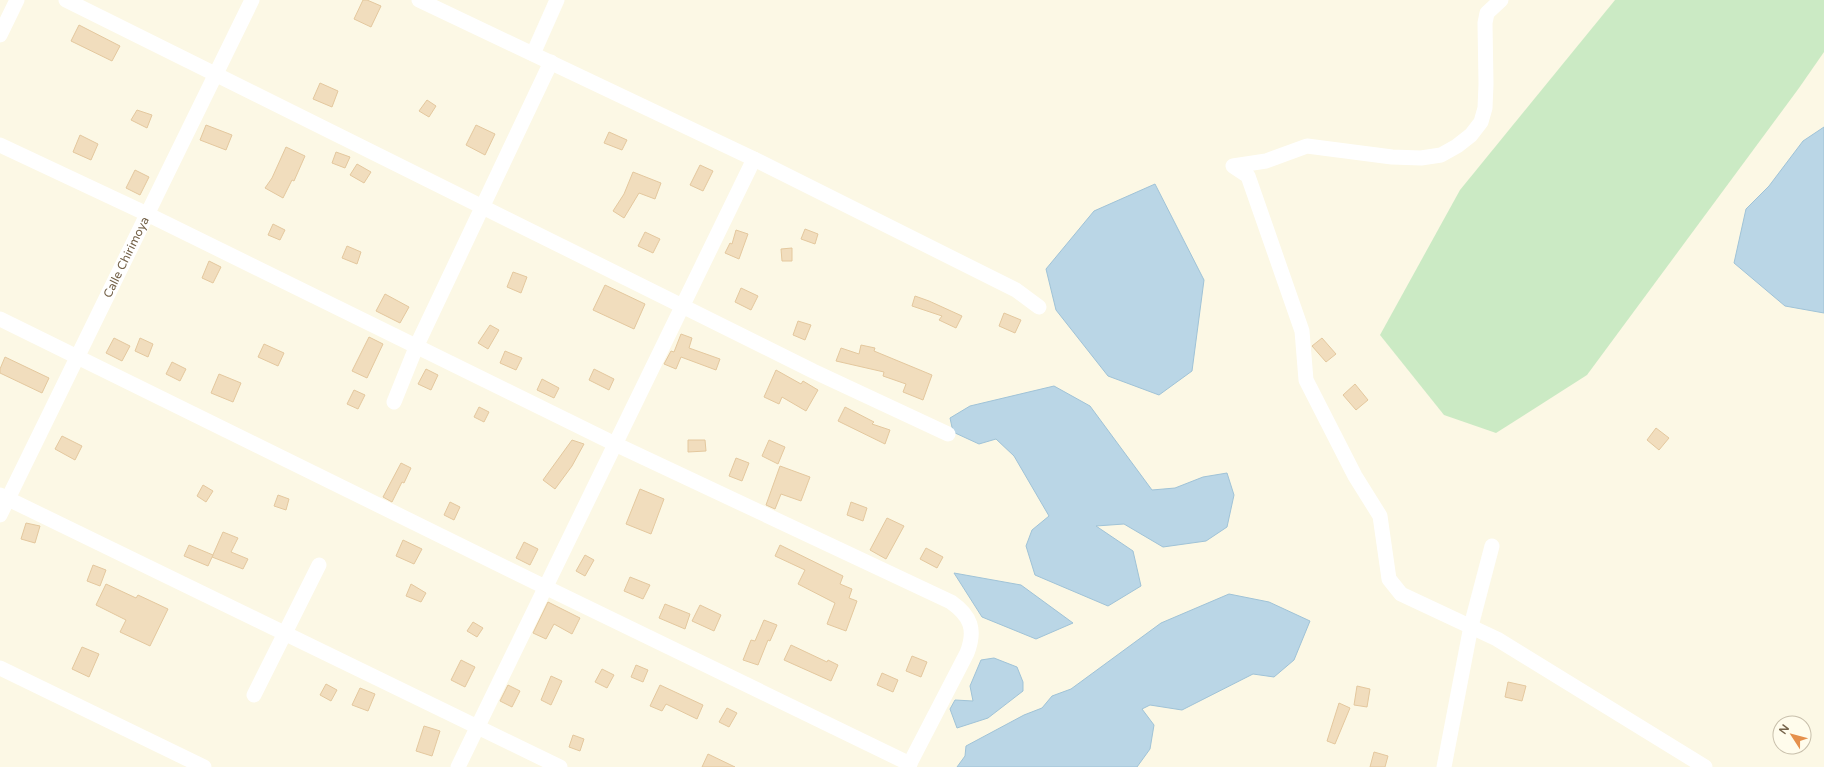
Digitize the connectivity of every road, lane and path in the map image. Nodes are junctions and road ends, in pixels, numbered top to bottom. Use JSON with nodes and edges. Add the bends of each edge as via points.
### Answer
{"nodes":[{"id":1,"x":18,"y":0,"type":"edge"},
{"id":2,"x":66,"y":0,"type":"edge"},
{"id":3,"x":252,"y":0,"type":"edge"},
{"id":4,"x":419,"y":0,"type":"edge"},
{"id":5,"x":557,"y":0,"type":"edge"},
{"id":6,"x":1501,"y":0,"type":"edge"},
{"id":7,"x":0,"y":35,"type":"edge"},
{"id":8,"x":533,"y":54,"type":"junction"},
{"id":9,"x":551,"y":62,"type":"junction"},
{"id":10,"x":216,"y":74,"type":"junction"},
{"id":11,"x":0,"y":145,"type":"edge"},
{"id":12,"x":754,"y":159,"type":"junction"},
{"id":13,"x":483,"y":207,"type":"junction"},
{"id":14,"x":147,"y":214,"type":"junction"},
{"id":15,"x":683,"y":306,"type":"junction"},
{"id":16,"x":1039,"y":306,"type":"dead end"},
{"id":17,"x":0,"y":319,"type":"edge"},
{"id":18,"x":417,"y":345,"type":"junction"},
{"id":19,"x":78,"y":357,"type":"junction"},
{"id":20,"x":394,"y":402,"type":"dead end"},
{"id":21,"x":948,"y":434,"type":"dead end"},
{"id":22,"x":615,"y":444,"type":"junction"},
{"id":23,"x":4,"y":497,"type":"edge"},
{"id":24,"x":0,"y":515,"type":"edge"},
{"id":25,"x":1492,"y":546,"type":"dead end"},
{"id":26,"x":319,"y":565,"type":"dead end"},
{"id":27,"x":545,"y":587,"type":"junction"},
{"id":28,"x":1471,"y":626,"type":"junction"},
{"id":29,"x":285,"y":634,"type":"junction"},
{"id":30,"x":0,"y":668,"type":"edge"},
{"id":31,"x":254,"y":695,"type":"dead end"},
{"id":32,"x":478,"y":726,"type":"junction"},
{"id":33,"x":909,"y":765,"type":"edge"},
{"id":34,"x":204,"y":767,"type":"edge"},
{"id":35,"x":458,"y":767,"type":"edge"},
{"id":36,"x":560,"y":767,"type":"edge"},
{"id":37,"x":1444,"y":767,"type":"edge"},
{"id":38,"x":1705,"y":767,"type":"edge"}],
"edges":[{"from":1,"to":7,"type":"street"},
{"from":2,"to":10,"type":"street"},
{"from":3,"to":10,"type":"street","name":"Calle Chirimoya"},
{"from":4,"to":8,"type":"street"},
{"from":5,"to":8,"type":"street"},
{"from":6,"to":28,"type":"street","via":[[1487,13],[1485,23],[1485,108],[1471,135],[1457,146],[1441,155],[1421,158],[1392,157],[1306,146],[1266,161],[1233,166],[1248,176],[1302,331],[1306,380],[1355,476],[1380,516],[1389,579],[1401,594]]},
{"from":8,"to":9,"type":"street"},
{"from":9,"to":12,"type":"street"},
{"from":9,"to":13,"type":"street"},
{"from":10,"to":13,"type":"street"},
{"from":10,"to":14,"type":"street","name":"Calle Chirimoya"},
{"from":11,"to":14,"type":"street"},
{"from":12,"to":15,"type":"street"},
{"from":12,"to":16,"type":"street","via":[[1016,290]]},
{"from":13,"to":15,"type":"street"},
{"from":13,"to":18,"type":"street"},
{"from":14,"to":18,"type":"street"},
{"from":14,"to":19,"type":"street","name":"Calle Chirimoya"},
{"from":15,"to":21,"type":"street"},
{"from":15,"to":22,"type":"street"},
{"from":17,"to":19,"type":"street"},
{"from":18,"to":20,"type":"street"},
{"from":18,"to":22,"type":"street"},
{"from":19,"to":23,"type":"street","name":"Calle Chirimoya"},
{"from":19,"to":27,"type":"street"},
{"from":22,"to":27,"type":"street"},
{"from":22,"to":33,"type":"street","via":[[951,602],[961,609],[968,618],[972,630],[972,642]]},
{"from":23,"to":24,"type":"street","name":"Calle Chirimoya"},
{"from":23,"to":29,"type":"street"},
{"from":25,"to":28,"type":"street"},
{"from":26,"to":29,"type":"street"},
{"from":27,"to":32,"type":"street"},
{"from":27,"to":33,"type":"street"},
{"from":28,"to":37,"type":"street"},
{"from":28,"to":38,"type":"street","via":[[1497,639]]},
{"from":29,"to":31,"type":"street"},
{"from":29,"to":32,"type":"street"},
{"from":30,"to":34,"type":"street"},
{"from":32,"to":35,"type":"street"},
{"from":32,"to":36,"type":"street"}]}
